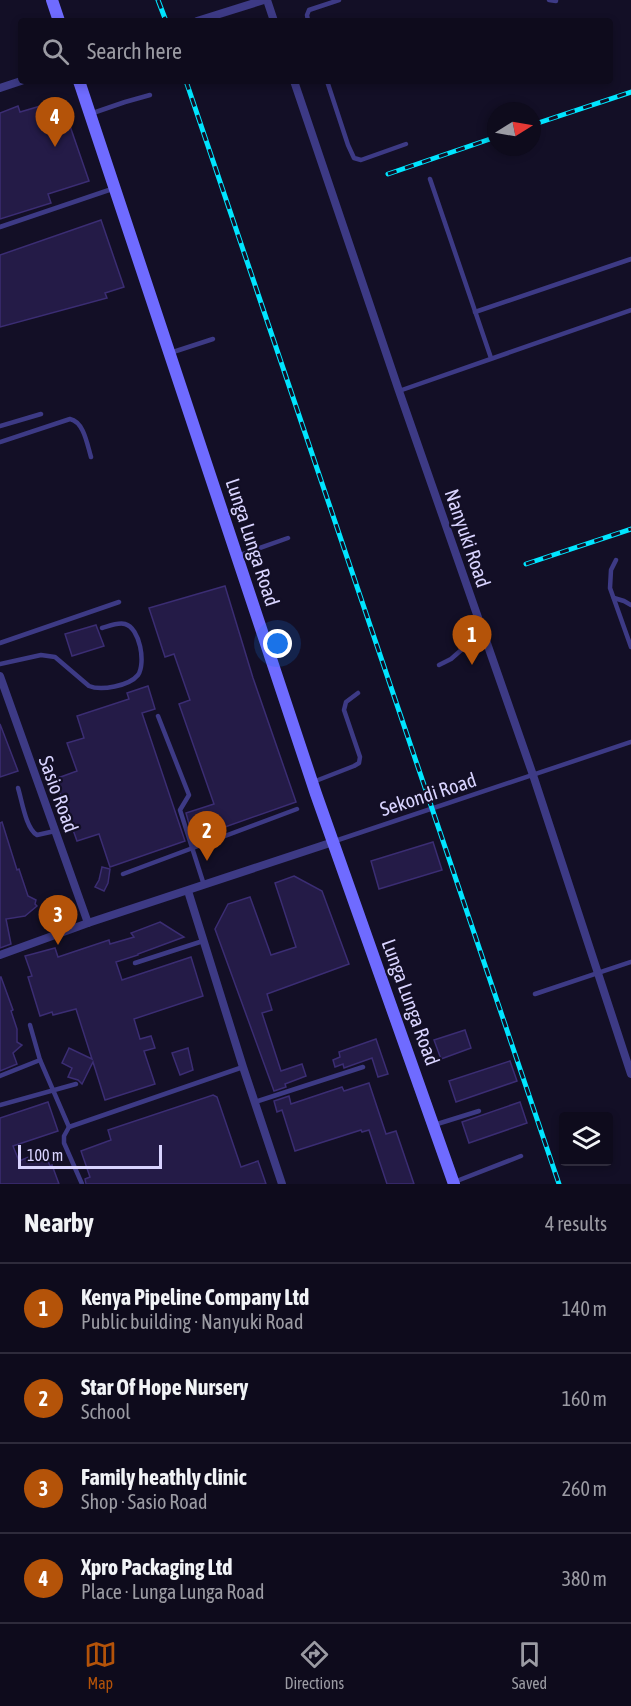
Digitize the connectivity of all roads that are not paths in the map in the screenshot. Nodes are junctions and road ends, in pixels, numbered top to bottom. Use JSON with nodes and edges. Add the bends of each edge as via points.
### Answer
{"nodes":[{"id":1,"x":52,"y":0,"type":"edge"},
{"id":2,"x":266,"y":0,"type":"edge"},
{"id":3,"x":339,"y":0,"type":"edge"},
{"id":4,"x":549,"y":0,"type":"edge"},
{"id":5,"x":556,"y":1,"type":"edge"},
{"id":6,"x":58,"y":18,"type":"edge"},
{"id":7,"x":206,"y":18,"type":"edge"},
{"id":8,"x":273,"y":18,"type":"edge"},
{"id":9,"x":308,"y":18,"type":"edge"},
{"id":10,"x":18,"y":82,"type":"edge"},
{"id":11,"x":80,"y":84,"type":"edge"},
{"id":12,"x":295,"y":84,"type":"edge"},
{"id":13,"x":328,"y":84,"type":"edge"},
{"id":14,"x":0,"y":88,"type":"edge"},
{"id":15,"x":150,"y":95,"type":"dead end"},
{"id":16,"x":90,"y":114,"type":"junction"},
{"id":17,"x":406,"y":144,"type":"dead end"},
{"id":18,"x":430,"y":179,"type":"dead end"},
{"id":19,"x":115,"y":188,"type":"junction"},
{"id":20,"x":0,"y":227,"type":"edge"},
{"id":21,"x":631,"y":259,"type":"edge"},
{"id":22,"x":631,"y":310,"type":"edge"},
{"id":23,"x":475,"y":312,"type":"junction"},
{"id":24,"x":213,"y":339,"type":"dead end"},
{"id":25,"x":170,"y":353,"type":"junction"},
{"id":26,"x":491,"y":358,"type":"junction"},
{"id":27,"x":399,"y":391,"type":"junction"},
{"id":28,"x":41,"y":414,"type":"dead end"},
{"id":29,"x":0,"y":426,"type":"edge"},
{"id":30,"x":0,"y":442,"type":"edge"},
{"id":31,"x":91,"y":457,"type":"dead end"},
{"id":32,"x":288,"y":538,"type":"dead end"},
{"id":33,"x":237,"y":556,"type":"junction"},
{"id":34,"x":616,"y":560,"type":"dead end"},
{"id":35,"x":614,"y":598,"type":"junction"},
{"id":36,"x":119,"y":602,"type":"dead end"},
{"id":37,"x":631,"y":605,"type":"edge"},
{"id":38,"x":102,"y":628,"type":"dead end"},
{"id":39,"x":485,"y":637,"type":"junction"},
{"id":40,"x":0,"y":643,"type":"edge"},
{"id":41,"x":631,"y":647,"type":"edge"},
{"id":42,"x":0,"y":664,"type":"edge"},
{"id":43,"x":439,"y":665,"type":"dead end"},
{"id":44,"x":0,"y":676,"type":"edge"},
{"id":45,"x":358,"y":693,"type":"dead end"},
{"id":46,"x":158,"y":716,"type":"dead end"},
{"id":47,"x":631,"y":742,"type":"edge"},
{"id":48,"x":533,"y":775,"type":"junction"},
{"id":49,"x":313,"y":782,"type":"junction"},
{"id":50,"x":18,"y":788,"type":"dead end"},
{"id":51,"x":297,"y":809,"type":"dead end"},
{"id":52,"x":55,"y":831,"type":"junction"},
{"id":53,"x":333,"y":842,"type":"junction"},
{"id":54,"x":193,"y":848,"type":"junction"},
{"id":55,"x":123,"y":874,"type":"dead end"},
{"id":56,"x":204,"y":885,"type":"junction"},
{"id":57,"x":188,"y":891,"type":"junction"},
{"id":58,"x":88,"y":923,"type":"junction"},
{"id":59,"x":203,"y":941,"type":"junction"},
{"id":60,"x":0,"y":955,"type":"edge"},
{"id":61,"x":631,"y":962,"type":"edge"},
{"id":62,"x":135,"y":963,"type":"dead end"},
{"id":63,"x":598,"y":972,"type":"junction"},
{"id":64,"x":535,"y":994,"type":"dead end"},
{"id":65,"x":30,"y":1025,"type":"dead end"},
{"id":66,"x":40,"y":1060,"type":"junction"},
{"id":67,"x":243,"y":1066,"type":"junction"},
{"id":68,"x":363,"y":1067,"type":"dead end"},
{"id":69,"x":631,"y":1074,"type":"edge"},
{"id":70,"x":0,"y":1076,"type":"edge"},
{"id":71,"x":76,"y":1084,"type":"dead end"},
{"id":72,"x":54,"y":1091,"type":"junction"},
{"id":73,"x":255,"y":1102,"type":"junction"},
{"id":74,"x":0,"y":1105,"type":"edge"},
{"id":75,"x":479,"y":1111,"type":"dead end"},
{"id":76,"x":434,"y":1125,"type":"junction"},
{"id":77,"x":69,"y":1127,"type":"junction"},
{"id":78,"x":521,"y":1156,"type":"dead end"},
{"id":79,"x":454,"y":1183,"type":"edge"},
{"id":80,"x":82,"y":1184,"type":"edge"},
{"id":81,"x":282,"y":1184,"type":"edge"}],
"edges":[{"from":1,"to":6,"type":"main road"},
{"from":2,"to":7,"type":"street"},
{"from":2,"to":8,"type":"street"},
{"from":3,"to":9,"type":"lane","via":[[309,10]]},
{"from":4,"to":5,"type":"lane"},
{"from":10,"to":14,"type":"street"},
{"from":11,"to":16,"type":"main road","name":"Lunga Lunga Road"},
{"from":12,"to":27,"type":"street","name":"Nanyuki Road"},
{"from":13,"to":17,"type":"lane","via":[[354,158],[361,160]]},
{"from":15,"to":16,"type":"lane"},
{"from":16,"to":19,"type":"main road","name":"Lunga Lunga Road"},
{"from":18,"to":23,"type":"lane"},
{"from":19,"to":20,"type":"lane"},
{"from":19,"to":25,"type":"main road","name":"Lunga Lunga Road"},
{"from":21,"to":23,"type":"lane"},
{"from":22,"to":26,"type":"lane"},
{"from":23,"to":26,"type":"lane"},
{"from":24,"to":25,"type":"lane"},
{"from":25,"to":33,"type":"main road","name":"Lunga Lunga Road"},
{"from":26,"to":27,"type":"lane"},
{"from":27,"to":39,"type":"street","name":"Nanyuki Road"},
{"from":28,"to":29,"type":"lane"},
{"from":30,"to":31,"type":"lane","via":[[70,419],[80,425]]},
{"from":32,"to":33,"type":"lane"},
{"from":33,"to":49,"type":"main road","name":"Lunga Lunga Road"},
{"from":34,"to":35,"type":"lane","via":[[609,578]]},
{"from":35,"to":37,"type":"lane"},
{"from":35,"to":41,"type":"lane"},
{"from":36,"to":40,"type":"lane"},
{"from":38,"to":42,"type":"lane","via":[[122,624],[135,631],[142,660],[133,679],[95,689],[47,655]]},
{"from":39,"to":43,"type":"lane"},
{"from":39,"to":48,"type":"street","name":"Nanyuki Road"},
{"from":44,"to":52,"type":"street","name":"Sasio Road"},
{"from":45,"to":49,"type":"lane","via":[[346,702],[344,710],[359,763]]},
{"from":46,"to":54,"type":"lane","via":[[189,795],[180,810]]},
{"from":47,"to":48,"type":"lane","name":"Sekondi Road"},
{"from":48,"to":53,"type":"lane","name":"Sekondi Road"},
{"from":48,"to":63,"type":"street","name":"Nanyuki Road"},
{"from":49,"to":53,"type":"main road","name":"Lunga Lunga Road"},
{"from":50,"to":52,"type":"lane","via":[[33,833]]},
{"from":51,"to":54,"type":"lane"},
{"from":52,"to":58,"type":"street","name":"Sasio Road"},
{"from":53,"to":56,"type":"street"},
{"from":53,"to":76,"type":"main road","name":"Lunga Lunga Road"},
{"from":54,"to":55,"type":"lane"},
{"from":54,"to":56,"type":"lane"},
{"from":56,"to":57,"type":"street"},
{"from":57,"to":58,"type":"street"},
{"from":57,"to":59,"type":"street"},
{"from":58,"to":60,"type":"street"},
{"from":59,"to":62,"type":"lane"},
{"from":59,"to":67,"type":"street"},
{"from":61,"to":63,"type":"lane"},
{"from":63,"to":64,"type":"lane"},
{"from":63,"to":69,"type":"street","name":"Nanyuki Road"},
{"from":65,"to":66,"type":"lane"},
{"from":66,"to":70,"type":"lane"},
{"from":66,"to":72,"type":"lane"},
{"from":67,"to":73,"type":"street"},
{"from":67,"to":77,"type":"lane"},
{"from":68,"to":73,"type":"lane"},
{"from":71,"to":72,"type":"lane"},
{"from":72,"to":74,"type":"lane"},
{"from":72,"to":77,"type":"lane"},
{"from":73,"to":81,"type":"street"},
{"from":75,"to":76,"type":"lane"},
{"from":76,"to":79,"type":"main road","name":"Lunga Lunga Road"},
{"from":77,"to":80,"type":"lane","via":[[64,1143]]},
{"from":78,"to":79,"type":"lane"}]}
